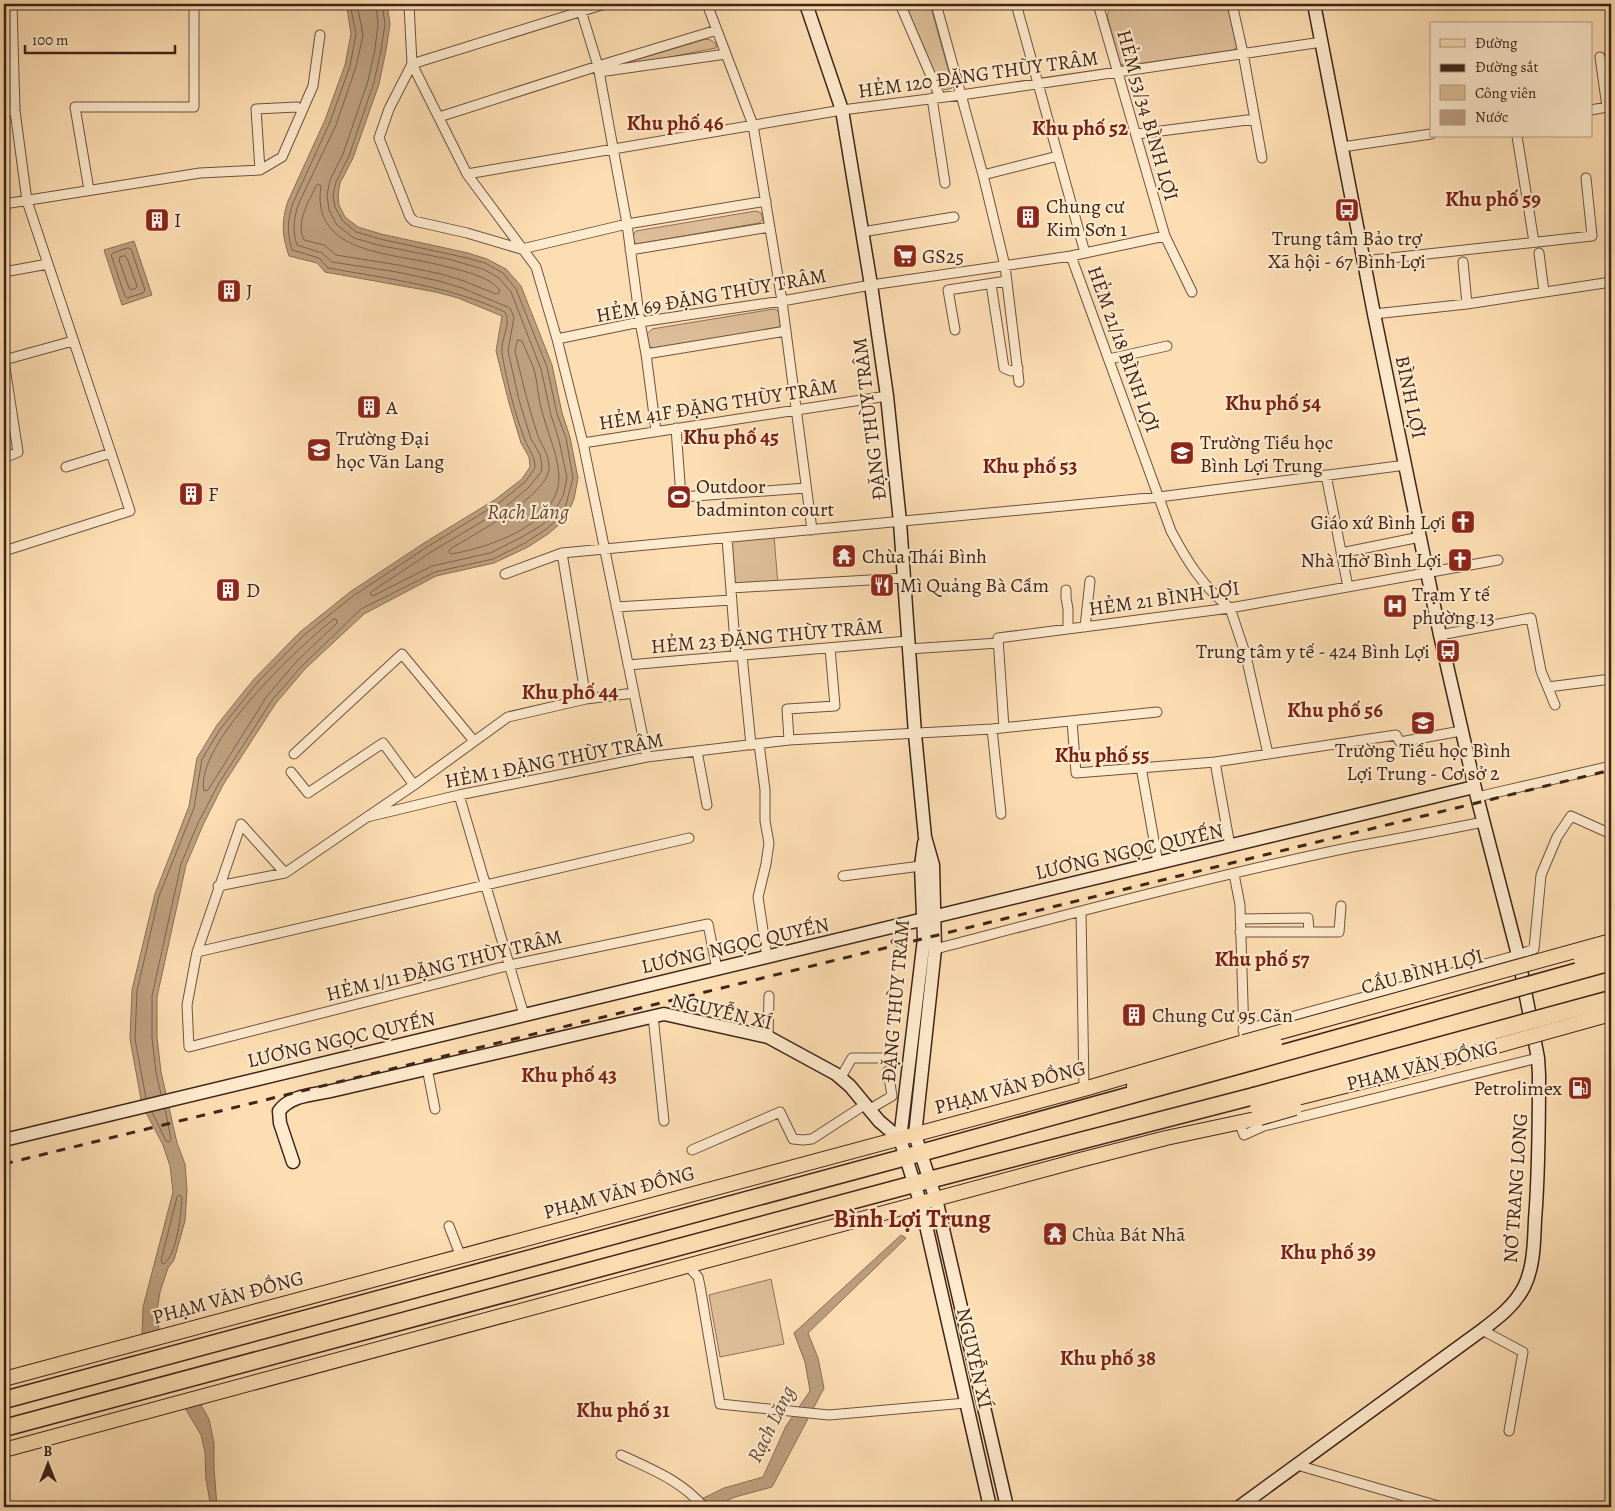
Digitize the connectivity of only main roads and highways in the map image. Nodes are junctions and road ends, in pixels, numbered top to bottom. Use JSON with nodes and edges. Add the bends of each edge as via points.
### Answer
{"nodes":[{"id":1,"x":1611,"y":941,"type":"edge"},
{"id":2,"x":1611,"y":951,"type":"edge"},
{"id":3,"x":1611,"y":962,"type":"edge"},
{"id":4,"x":1611,"y":999,"type":"edge"},
{"id":5,"x":1611,"y":1014,"type":"edge"},
{"id":6,"x":1611,"y":1021,"type":"edge"},
{"id":7,"x":1247,"y":1046,"type":"junction"},
{"id":8,"x":1084,"y":1089,"type":"junction"},
{"id":9,"x":1086,"y":1107,"type":"junction"},
{"id":10,"x":1257,"y":1107,"type":"junction"},
{"id":11,"x":751,"y":1228,"type":"junction"},
{"id":12,"x":756,"y":1248,"type":"junction"},
{"id":13,"x":4,"y":1379,"type":"edge"},
{"id":14,"x":4,"y":1400,"type":"edge"},
{"id":15,"x":4,"y":1428,"type":"edge"},
{"id":16,"x":4,"y":1450,"type":"edge"}],
"edges":[{"from":1,"to":7,"type":"main road","name":"CẦU BÌNH LỢI","bridge":true},
{"from":2,"to":7,"type":"main road","name":"CẦU BÌNH LỢI","bridge":true},
{"from":3,"to":7,"type":"highway","name":"CẦU BÌNH LỢI","bridge":true},
{"from":4,"to":10,"type":"highway","bridge":true},
{"from":5,"to":10,"type":"main road","bridge":true},
{"from":6,"to":10,"type":"main road","bridge":true},
{"from":7,"to":8,"type":"main road","name":"PHẠM VĂN ĐỒNG"},
{"from":7,"to":9,"type":"highway","name":"PHẠM VĂN ĐỒNG"},
{"from":8,"to":9,"type":"main road"},
{"from":8,"to":13,"type":"main road","name":"PHẠM VĂN ĐỒNG"},
{"from":9,"to":14,"type":"highway","name":"PHẠM VĂN ĐỒNG"},
{"from":10,"to":11,"type":"highway","via":[[1061,1146]]},
{"from":10,"to":12,"type":"main road","name":"PHẠM VĂN ĐỒNG","via":[[1241,1128],[1166,1138]]},
{"from":11,"to":12,"type":"main road"},
{"from":11,"to":15,"type":"highway"},
{"from":12,"to":16,"type":"main road","name":"PHẠM VĂN ĐỒNG"}]}
